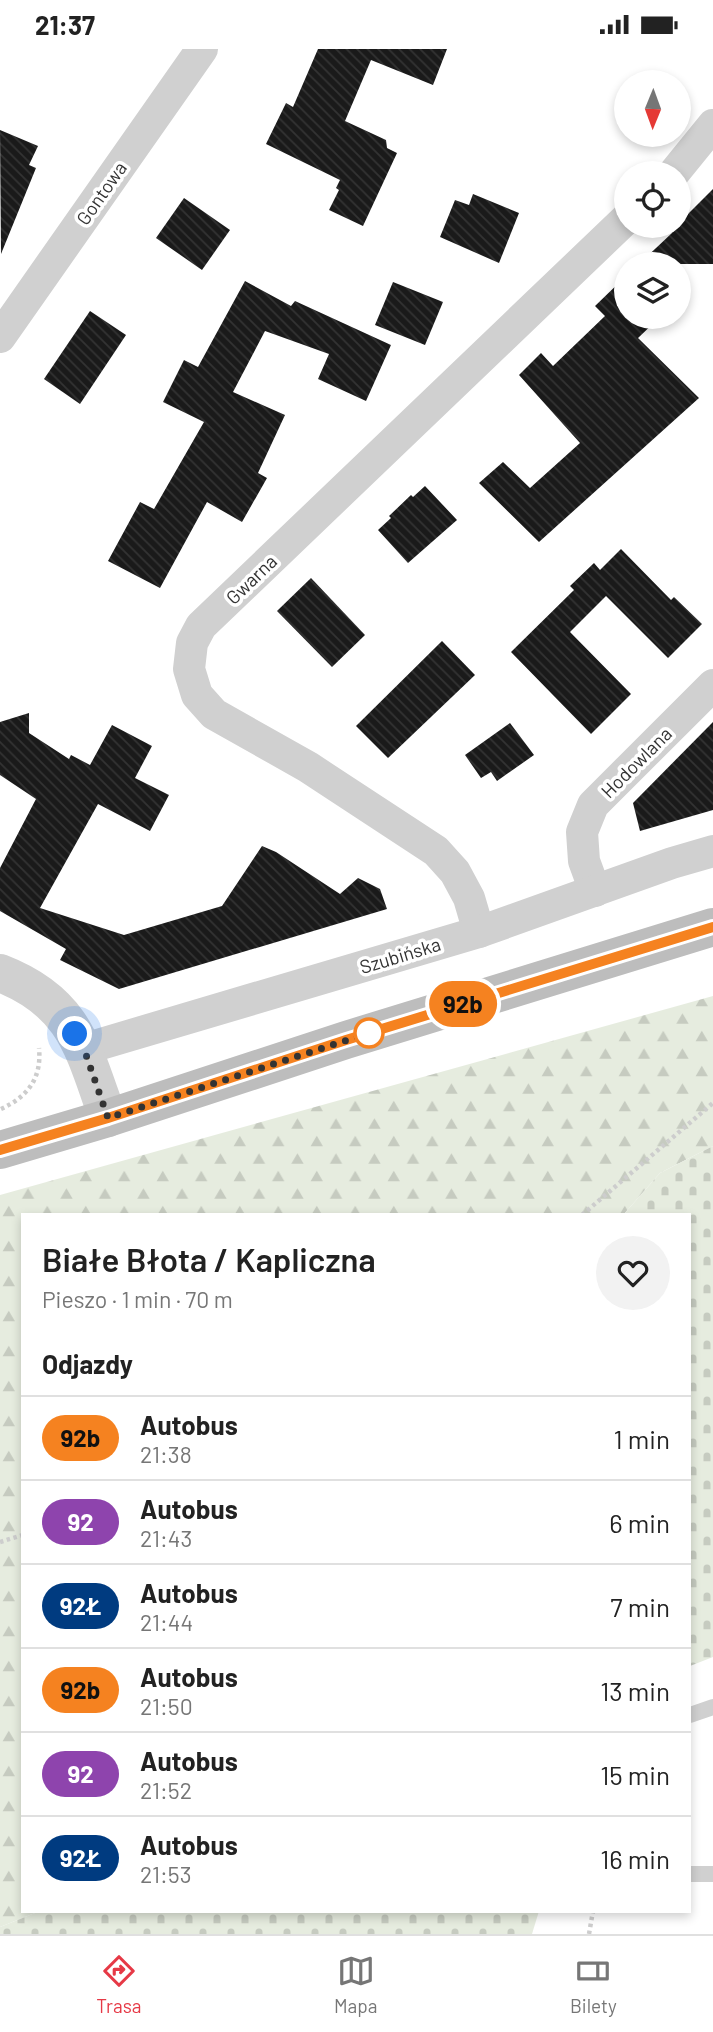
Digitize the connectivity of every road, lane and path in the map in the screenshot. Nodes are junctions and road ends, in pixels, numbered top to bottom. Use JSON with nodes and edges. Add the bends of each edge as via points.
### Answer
{"nodes":[{"id":1,"x":202,"y":49,"type":"edge"},
{"id":2,"x":713,"y":125,"type":"edge"},
{"id":3,"x":684,"y":161,"type":"edge"},
{"id":4,"x":614,"y":230,"type":"edge"},
{"id":5,"x":2,"y":330,"type":"edge"},
{"id":6,"x":713,"y":685,"type":"edge"},
{"id":7,"x":713,"y":851,"type":"edge"},
{"id":8,"x":594,"y":891,"type":"junction"},
{"id":9,"x":713,"y":927,"type":"edge"},
{"id":10,"x":480,"y":932,"type":"junction"},
{"id":11,"x":0,"y":973,"type":"edge"},
{"id":12,"x":84,"y":1049,"type":"junction"},
{"id":13,"x":39,"y":1067,"type":"dead end"},
{"id":14,"x":713,"y":1103,"type":"edge"},
{"id":15,"x":0,"y":1109,"type":"edge"},
{"id":16,"x":108,"y":1118,"type":"junction"},
{"id":17,"x":0,"y":1150,"type":"edge"},
{"id":18,"x":584,"y":1213,"type":"edge"},
{"id":19,"x":21,"y":1536,"type":"edge"},
{"id":20,"x":0,"y":1542,"type":"edge"},
{"id":21,"x":713,"y":1707,"type":"edge"},
{"id":22,"x":691,"y":1715,"type":"edge"},
{"id":23,"x":691,"y":1874,"type":"edge"},
{"id":24,"x":713,"y":1874,"type":"edge"},
{"id":25,"x":593,"y":1913,"type":"edge"},
{"id":26,"x":589,"y":1934,"type":"edge"}],
"edges":[{"from":1,"to":5,"type":"street","name":"Gontowa"},
{"from":2,"to":3,"type":"street"},
{"from":4,"to":10,"type":"street","name":"Gwarna","via":[[201,626],[192,643],[189,669],[197,695],[214,714],[308,767],[436,851],[455,872]]},
{"from":6,"to":8,"type":"street","name":"Hodowlana","via":[[593,805],[583,832],[584,861]]},
{"from":7,"to":8,"type":"street","name":"Szubińska"},
{"from":8,"to":10,"type":"street","name":"Szubińska"},
{"from":9,"to":16,"type":"main road"},
{"from":10,"to":12,"type":"street","name":"Szubińska"},
{"from":11,"to":12,"type":"street","via":[[26,983],[52,1002]]},
{"from":12,"to":16,"type":"street"},
{"from":13,"to":15,"type":"path","via":[[31,1087],[19,1100]]},
{"from":14,"to":18,"type":"path"},
{"from":16,"to":17,"type":"main road"},
{"from":19,"to":20,"type":"path"},
{"from":21,"to":22,"type":"lane"},
{"from":23,"to":24,"type":"lane"},
{"from":25,"to":26,"type":"path"}]}
